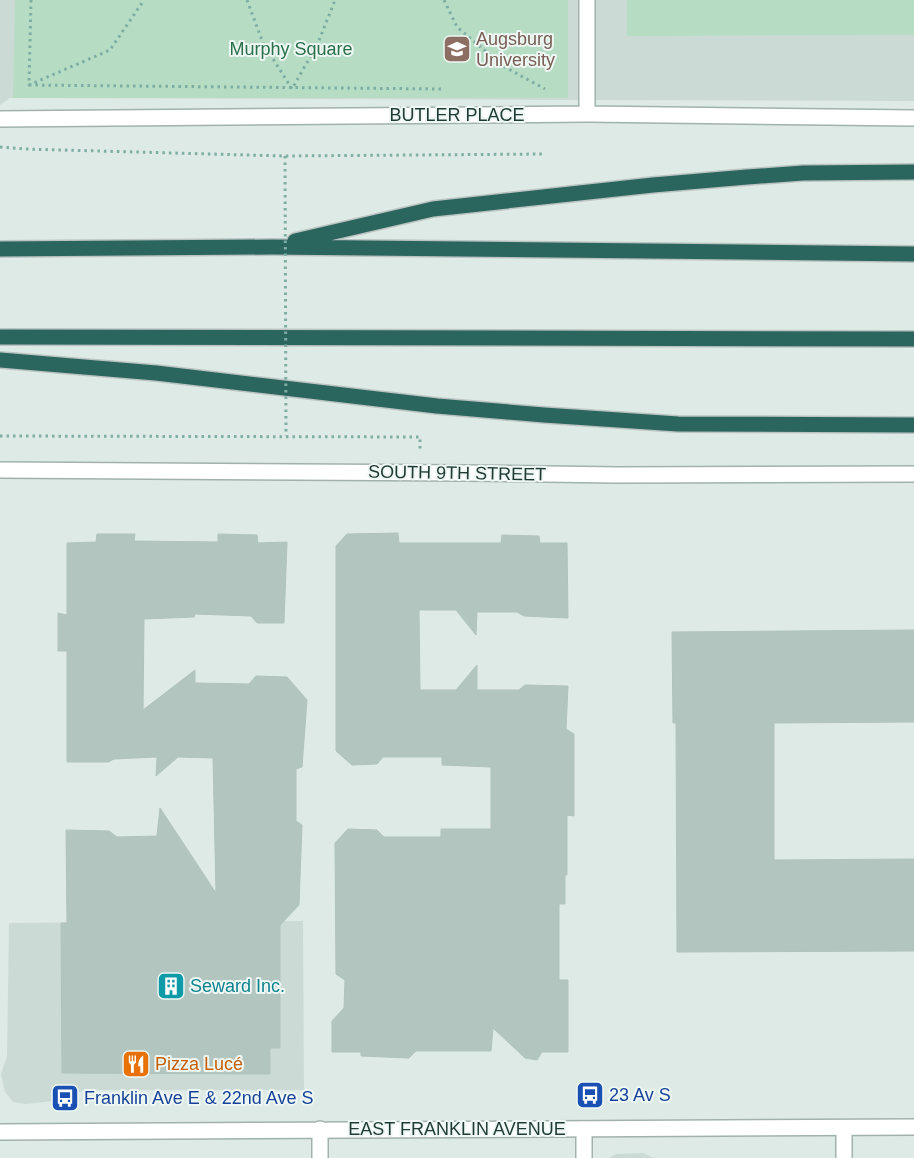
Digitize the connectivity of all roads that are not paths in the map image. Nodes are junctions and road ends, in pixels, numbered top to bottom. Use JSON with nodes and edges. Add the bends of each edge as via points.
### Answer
{"nodes":[{"id":1,"x":587,"y":0,"type":"edge"},
{"id":2,"x":587,"y":114,"type":"junction"},
{"id":3,"x":914,"y":118,"type":"edge"},
{"id":4,"x":0,"y":119,"type":"edge"},
{"id":5,"x":914,"y":172,"type":"edge"},
{"id":6,"x":272,"y":247,"type":"junction"},
{"id":7,"x":0,"y":249,"type":"edge"},
{"id":8,"x":914,"y":254,"type":"edge"},
{"id":9,"x":0,"y":337,"type":"edge"},
{"id":10,"x":914,"y":339,"type":"edge"},
{"id":11,"x":0,"y":360,"type":"edge"},
{"id":12,"x":914,"y":425,"type":"edge"},
{"id":13,"x":0,"y":470,"type":"edge"},
{"id":14,"x":914,"y":474,"type":"edge"},
{"id":15,"x":914,"y":1127,"type":"edge"},
{"id":16,"x":844,"y":1128,"type":"junction"},
{"id":17,"x":320,"y":1129,"type":"junction"},
{"id":18,"x":584,"y":1129,"type":"junction"},
{"id":19,"x":0,"y":1132,"type":"edge"},
{"id":20,"x":320,"y":1158,"type":"edge"},
{"id":21,"x":584,"y":1158,"type":"edge"},
{"id":22,"x":844,"y":1158,"type":"edge"}],
"edges":[{"from":1,"to":2,"type":"street"},
{"from":2,"to":3,"type":"street","name":"BUTLER PLACE"},
{"from":2,"to":4,"type":"street","name":"BUTLER PLACE"},
{"from":5,"to":6,"type":"highway","via":[[746,177],[433,209]]},
{"from":6,"to":7,"type":"highway"},
{"from":6,"to":8,"type":"highway"},
{"from":9,"to":10,"type":"highway"},
{"from":11,"to":12,"type":"highway","via":[[156,373],[437,406],[544,415],[678,424]]},
{"from":13,"to":14,"type":"street","name":"SOUTH 9TH STREET"},
{"from":15,"to":16,"type":"street","name":"EAST FRANKLIN AVENUE"},
{"from":16,"to":18,"type":"street","name":"EAST FRANKLIN AVENUE"},
{"from":16,"to":22,"type":"street"},
{"from":17,"to":18,"type":"street","name":"EAST FRANKLIN AVENUE"},
{"from":17,"to":19,"type":"street","name":"EAST FRANKLIN AVENUE"},
{"from":17,"to":20,"type":"street"},
{"from":18,"to":21,"type":"street"}]}
